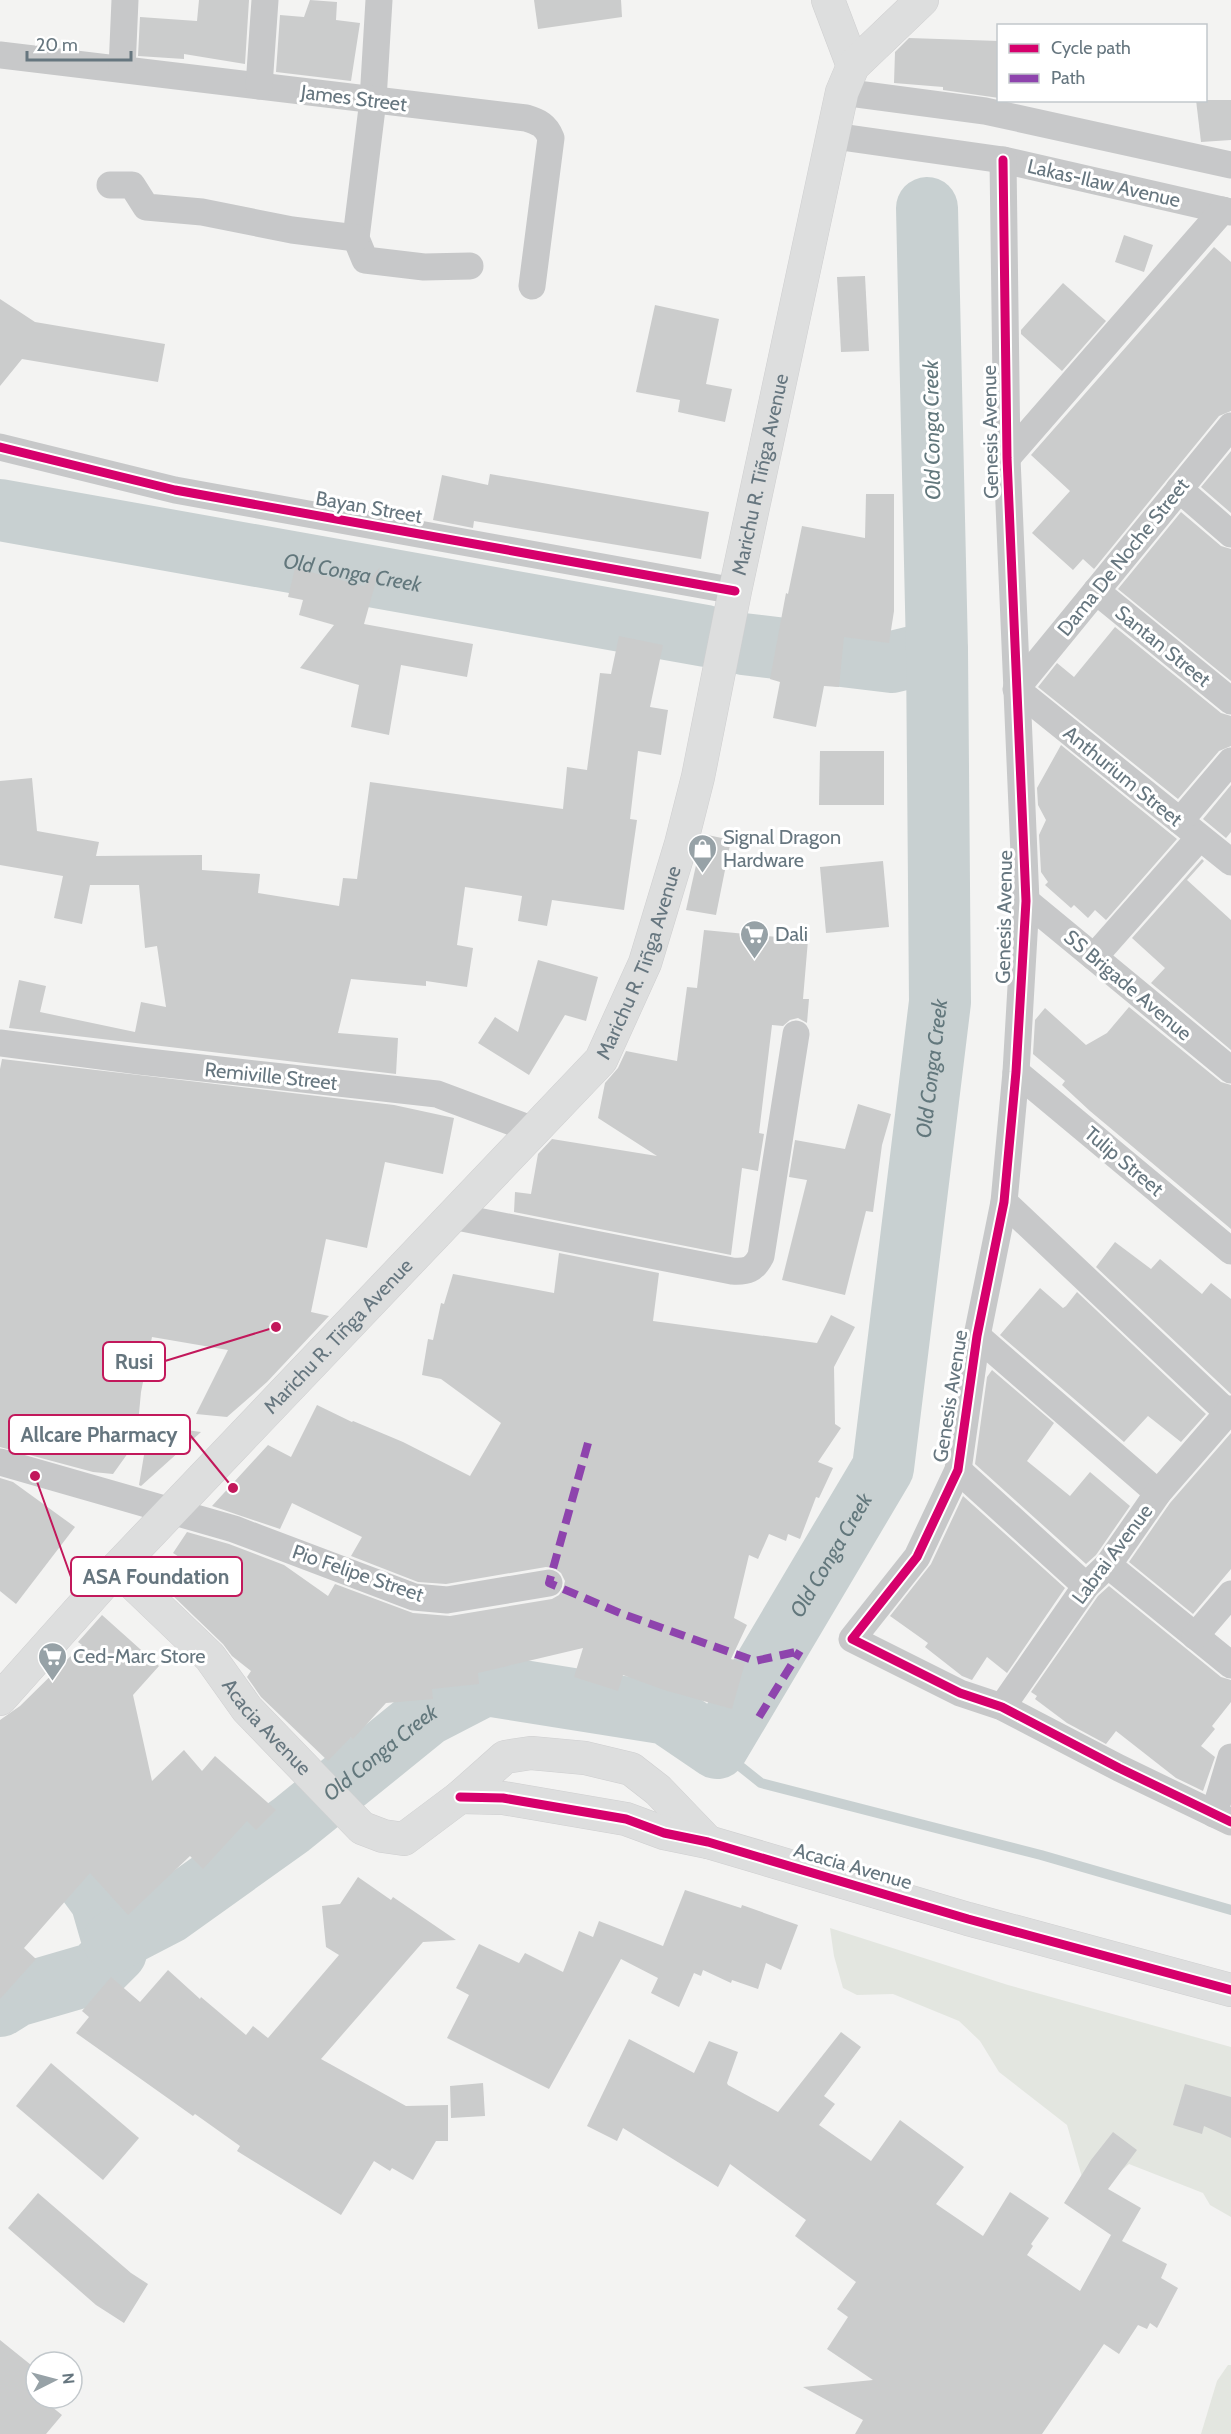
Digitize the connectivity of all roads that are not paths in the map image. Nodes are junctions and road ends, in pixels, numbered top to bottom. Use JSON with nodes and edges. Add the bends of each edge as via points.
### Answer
{"nodes":[{"id":1,"x":125,"y":0,"type":"edge"},
{"id":2,"x":265,"y":0,"type":"edge"},
{"id":3,"x":379,"y":0,"type":"edge"},
{"id":4,"x":828,"y":0,"type":"edge"},
{"id":5,"x":922,"y":0,"type":"edge"},
{"id":6,"x":0,"y":55,"type":"edge"},
{"id":7,"x":122,"y":69,"type":"junction"},
{"id":8,"x":847,"y":79,"type":"junction"},
{"id":9,"x":260,"y":86,"type":"junction"},
{"id":10,"x":373,"y":100,"type":"junction"},
{"id":11,"x":834,"y":136,"type":"junction"},
{"id":12,"x":1003,"y":160,"type":"junction"},
{"id":13,"x":1231,"y":165,"type":"edge"},
{"id":14,"x":110,"y":185,"type":"dead end"},
{"id":15,"x":1227,"y":211,"type":"edge"},
{"id":16,"x":356,"y":238,"type":"junction"},
{"id":17,"x":470,"y":266,"type":"dead end"},
{"id":18,"x":532,"y":286,"type":"dead end"},
{"id":19,"x":1231,"y":426,"type":"edge"},
{"id":20,"x":0,"y":447,"type":"edge"},
{"id":21,"x":1007,"y":459,"type":"junction"},
{"id":22,"x":1179,"y":489,"type":"junction"},
{"id":23,"x":1231,"y":534,"type":"edge"},
{"id":24,"x":735,"y":591,"type":"junction"},
{"id":25,"x":1096,"y":591,"type":"junction"},
{"id":26,"x":1016,"y":689,"type":"junction"},
{"id":27,"x":1231,"y":701,"type":"edge"},
{"id":28,"x":1231,"y":761,"type":"edge"},
{"id":29,"x":1189,"y":829,"type":"junction"},
{"id":30,"x":1231,"y":862,"type":"edge"},
{"id":31,"x":1026,"y":901,"type":"junction"},
{"id":32,"x":1094,"y":957,"type":"junction"},
{"id":33,"x":796,"y":1034,"type":"dead end"},
{"id":34,"x":0,"y":1043,"type":"edge"},
{"id":35,"x":1231,"y":1070,"type":"edge"},
{"id":36,"x":1016,"y":1072,"type":"junction"},
{"id":37,"x":536,"y":1131,"type":"junction"},
{"id":38,"x":1004,"y":1202,"type":"junction"},
{"id":39,"x":452,"y":1216,"type":"junction"},
{"id":40,"x":1231,"y":1251,"type":"edge"},
{"id":41,"x":976,"y":1335,"type":"junction"},
{"id":42,"x":1229,"y":1411,"type":"edge"},
{"id":43,"x":0,"y":1462,"type":"edge"},
{"id":44,"x":958,"y":1470,"type":"junction"},
{"id":45,"x":1158,"y":1492,"type":"junction"},
{"id":46,"x":171,"y":1513,"type":"junction"},
{"id":47,"x":1108,"y":1565,"type":"junction"},
{"id":48,"x":117,"y":1569,"type":"junction"},
{"id":49,"x":549,"y":1583,"type":"dead end"},
{"id":50,"x":1086,"y":1586,"type":"junction"},
{"id":51,"x":1231,"y":1594,"type":"edge"},
{"id":52,"x":1195,"y":1636,"type":"junction"},
{"id":53,"x":1231,"y":1665,"type":"edge"},
{"id":54,"x":0,"y":1699,"type":"edge"},
{"id":55,"x":1002,"y":1707,"type":"junction"},
{"id":56,"x":1231,"y":1757,"type":"edge"},
{"id":57,"x":460,"y":1797,"type":"junction"},
{"id":58,"x":1222,"y":1818,"type":"edge"},
{"id":59,"x":708,"y":1842,"type":"junction"},
{"id":60,"x":1231,"y":1990,"type":"edge"}],
"edges":[{"from":1,"to":7,"type":"street"},
{"from":2,"to":9,"type":"street"},
{"from":3,"to":10,"type":"street"},
{"from":4,"to":8,"type":"main road"},
{"from":5,"to":8,"type":"main road"},
{"from":6,"to":7,"type":"street","name":"James Street"},
{"from":7,"to":9,"type":"street","name":"James Street"},
{"from":8,"to":11,"type":"main road","name":"Marichu R. Tiñga Avenue"},
{"from":8,"to":13,"type":"street"},
{"from":9,"to":10,"type":"street","name":"James Street"},
{"from":10,"to":16,"type":"street"},
{"from":10,"to":18,"type":"street","name":"James Street","via":[[526,118],[547,128],[551,138]]},
{"from":11,"to":12,"type":"street","name":"Lakas-Ilaw Avenue"},
{"from":11,"to":24,"type":"main road","name":"Marichu R. Tiñga Avenue"},
{"from":12,"to":15,"type":"street","name":"Lakas-Ilaw Avenue"},
{"from":12,"to":21,"type":"street","name":"Genesis Avenue"},
{"from":14,"to":16,"type":"street","via":[[132,185],[146,207],[202,212]]},
{"from":15,"to":21,"type":"street"},
{"from":16,"to":17,"type":"street","via":[[365,260],[424,267]]},
{"from":19,"to":22,"type":"street","name":"Dama De Noche Street"},
{"from":20,"to":24,"type":"street","name":"Bayan Street","via":[[175,490]]},
{"from":21,"to":26,"type":"street","name":"Genesis Avenue"},
{"from":22,"to":23,"type":"street"},
{"from":22,"to":25,"type":"street","name":"Dama De Noche Street"},
{"from":24,"to":37,"type":"main road","name":"Marichu R. Tiñga Avenue","via":[[698,777],[645,963],[601,1060]]},
{"from":25,"to":26,"type":"street","name":"Dama De Noche Street"},
{"from":25,"to":27,"type":"street","name":"Santan Street"},
{"from":26,"to":29,"type":"street","name":"Anthurium Street"},
{"from":26,"to":31,"type":"street","name":"Genesis Avenue"},
{"from":28,"to":29,"type":"street"},
{"from":29,"to":30,"type":"street","name":"Anthurium Street"},
{"from":29,"to":32,"type":"street"},
{"from":31,"to":32,"type":"street","name":"SS Brigade Avenue"},
{"from":31,"to":36,"type":"street","name":"Genesis Avenue"},
{"from":32,"to":35,"type":"street","name":"SS Brigade Avenue"},
{"from":33,"to":39,"type":"street","via":[[760,1256],[754,1268],[732,1271]]},
{"from":34,"to":37,"type":"street","name":"Remiville Street","via":[[437,1094]]},
{"from":36,"to":38,"type":"street","name":"Genesis Avenue"},
{"from":36,"to":40,"type":"street","name":"Tulip Street"},
{"from":37,"to":39,"type":"main road","name":"Marichu R. Tiñga Avenue"},
{"from":38,"to":41,"type":"street","name":"Genesis Avenue"},
{"from":38,"to":42,"type":"street"},
{"from":39,"to":46,"type":"main road","name":"Marichu R. Tiñga Avenue"},
{"from":41,"to":44,"type":"street","name":"Genesis Avenue"},
{"from":41,"to":45,"type":"street"},
{"from":42,"to":45,"type":"street","name":"Labrai Avenue"},
{"from":43,"to":46,"type":"street","name":"Pio Felipe Street"},
{"from":44,"to":50,"type":"street"},
{"from":44,"to":55,"type":"street","name":"Genesis Avenue","via":[[917,1557],[852,1639],[960,1693]]},
{"from":45,"to":47,"type":"street","name":"Labrai Avenue"},
{"from":46,"to":48,"type":"main road","name":"Marichu R. Tiñga Avenue"},
{"from":46,"to":49,"type":"street","name":"Pio Felipe Street","via":[[234,1529],[414,1597],[447,1600]]},
{"from":47,"to":50,"type":"street","name":"Labrai Avenue"},
{"from":47,"to":52,"type":"street"},
{"from":48,"to":54,"type":"main road","name":"Marichu R. Tiñga Avenue"},
{"from":48,"to":57,"type":"main road","name":"Acacia Avenue","via":[[210,1658],[247,1709],[362,1828],[404,1839]]},
{"from":50,"to":55,"type":"street","name":"Labrai Avenue"},
{"from":51,"to":52,"type":"street"},
{"from":52,"to":53,"type":"street"},
{"from":55,"to":58,"type":"street"},
{"from":56,"to":58,"type":"street"},
{"from":57,"to":59,"type":"main road","name":"Acacia Avenue","via":[[503,1798],[626,1819],[664,1833]]},
{"from":57,"to":59,"type":"main road","name":"Acacia Avenue","via":[[505,1757],[531,1754],[585,1758],[631,1769],[658,1790]]},
{"from":59,"to":60,"type":"main road","name":"Acacia Avenue","via":[[968,1919]]}]}
